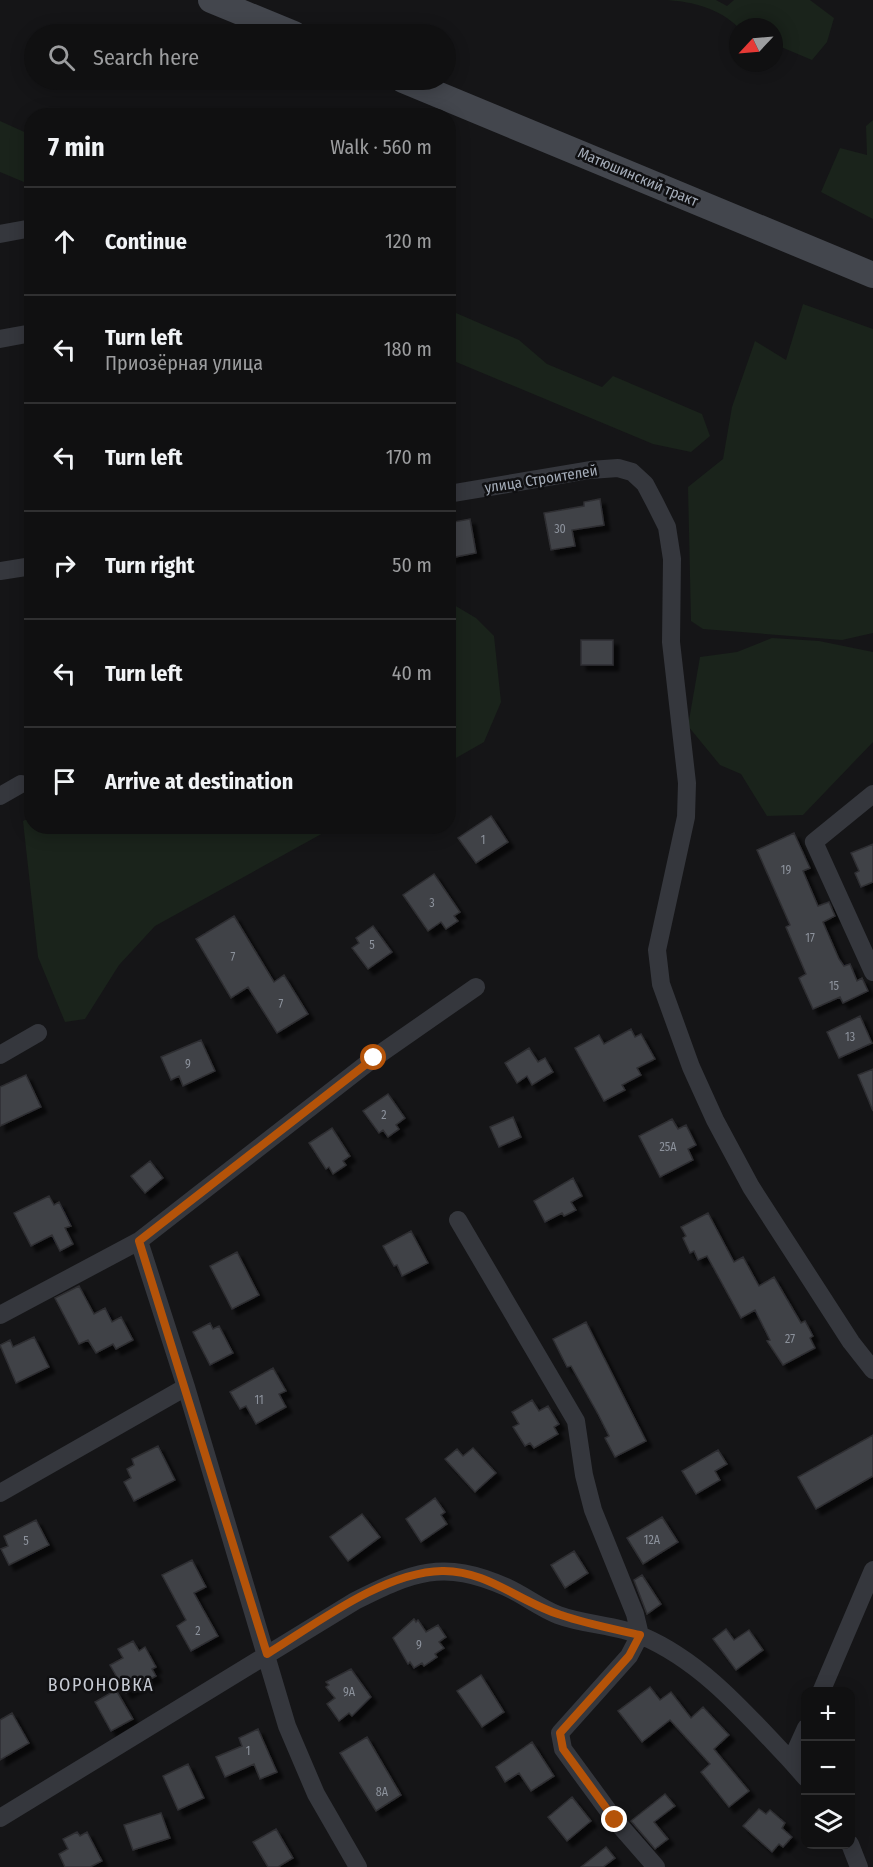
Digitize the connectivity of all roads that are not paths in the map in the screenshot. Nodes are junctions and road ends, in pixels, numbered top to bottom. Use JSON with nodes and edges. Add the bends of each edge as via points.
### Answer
{"nodes":[{"id":1,"x":211,"y":0,"type":"edge"},
{"id":2,"x":270,"y":24,"type":"edge"},
{"id":3,"x":427,"y":90,"type":"edge"},
{"id":4,"x":24,"y":230,"type":"edge"},
{"id":5,"x":0,"y":234,"type":"edge"},
{"id":6,"x":873,"y":275,"type":"edge"},
{"id":7,"x":24,"y":334,"type":"edge"},
{"id":8,"x":0,"y":339,"type":"edge"},
{"id":9,"x":456,"y":493,"type":"edge"},
{"id":10,"x":24,"y":567,"type":"edge"},
{"id":11,"x":0,"y":571,"type":"edge"},
{"id":12,"x":21,"y":784,"type":"dead end"},
{"id":13,"x":873,"y":794,"type":"edge"},
{"id":14,"x":0,"y":796,"type":"edge"},
{"id":15,"x":873,"y":972,"type":"edge"},
{"id":16,"x":476,"y":987,"type":"dead end"},
{"id":17,"x":38,"y":1033,"type":"dead end"},
{"id":18,"x":0,"y":1055,"type":"edge"},
{"id":19,"x":458,"y":1220,"type":"dead end"},
{"id":20,"x":139,"y":1241,"type":"junction"},
{"id":21,"x":0,"y":1315,"type":"edge"},
{"id":22,"x":873,"y":1370,"type":"edge"},
{"id":23,"x":186,"y":1387,"type":"junction"},
{"id":24,"x":0,"y":1493,"type":"edge"},
{"id":25,"x":873,"y":1570,"type":"edge"},
{"id":26,"x":640,"y":1635,"type":"junction"},
{"id":27,"x":267,"y":1654,"type":"junction"},
{"id":28,"x":823,"y":1687,"type":"edge"},
{"id":29,"x":801,"y":1739,"type":"edge"},
{"id":30,"x":791,"y":1761,"type":"junction"},
{"id":31,"x":801,"y":1772,"type":"edge"},
{"id":32,"x":0,"y":1818,"type":"edge"},
{"id":33,"x":852,"y":1849,"type":"edge"},
{"id":34,"x":358,"y":1867,"type":"edge"},
{"id":35,"x":656,"y":1867,"type":"edge"},
{"id":36,"x":859,"y":1867,"type":"edge"}],
"edges":[{"from":1,"to":2,"type":"main road"},
{"from":3,"to":6,"type":"main road","name":"Матюшинский тракт"},
{"from":4,"to":5,"type":"street"},
{"from":7,"to":8,"type":"street"},
{"from":9,"to":22,"type":"street","name":"улица Строителей","via":[[618,468],[632,472],[645,484],[667,527],[671,642],[687,783],[686,817],[657,950],[661,984],[691,1067],[750,1187]]},
{"from":10,"to":11,"type":"street"},
{"from":12,"to":14,"type":"street"},
{"from":13,"to":15,"type":"street","via":[[814,842]]},
{"from":16,"to":20,"type":"street","via":[[374,1058]]},
{"from":17,"to":18,"type":"street"},
{"from":19,"to":26,"type":"street","via":[[576,1421],[593,1510]]},
{"from":20,"to":21,"type":"street"},
{"from":20,"to":23,"type":"street"},
{"from":23,"to":24,"type":"street"},
{"from":23,"to":27,"type":"street"},
{"from":25,"to":28,"type":"street"},
{"from":26,"to":27,"type":"street","via":[[559,1615],[505,1587],[444,1570],[399,1579],[355,1600]]},
{"from":26,"to":30,"type":"street","via":[[718,1685]]},
{"from":26,"to":35,"type":"street","via":[[629,1656],[560,1733],[563,1749],[615,1820]]},
{"from":27,"to":32,"type":"street"},
{"from":27,"to":34,"type":"street","via":[[287,1726],[316,1794]]},
{"from":29,"to":30,"type":"street"},
{"from":30,"to":31,"type":"street"},
{"from":33,"to":36,"type":"street"}]}
